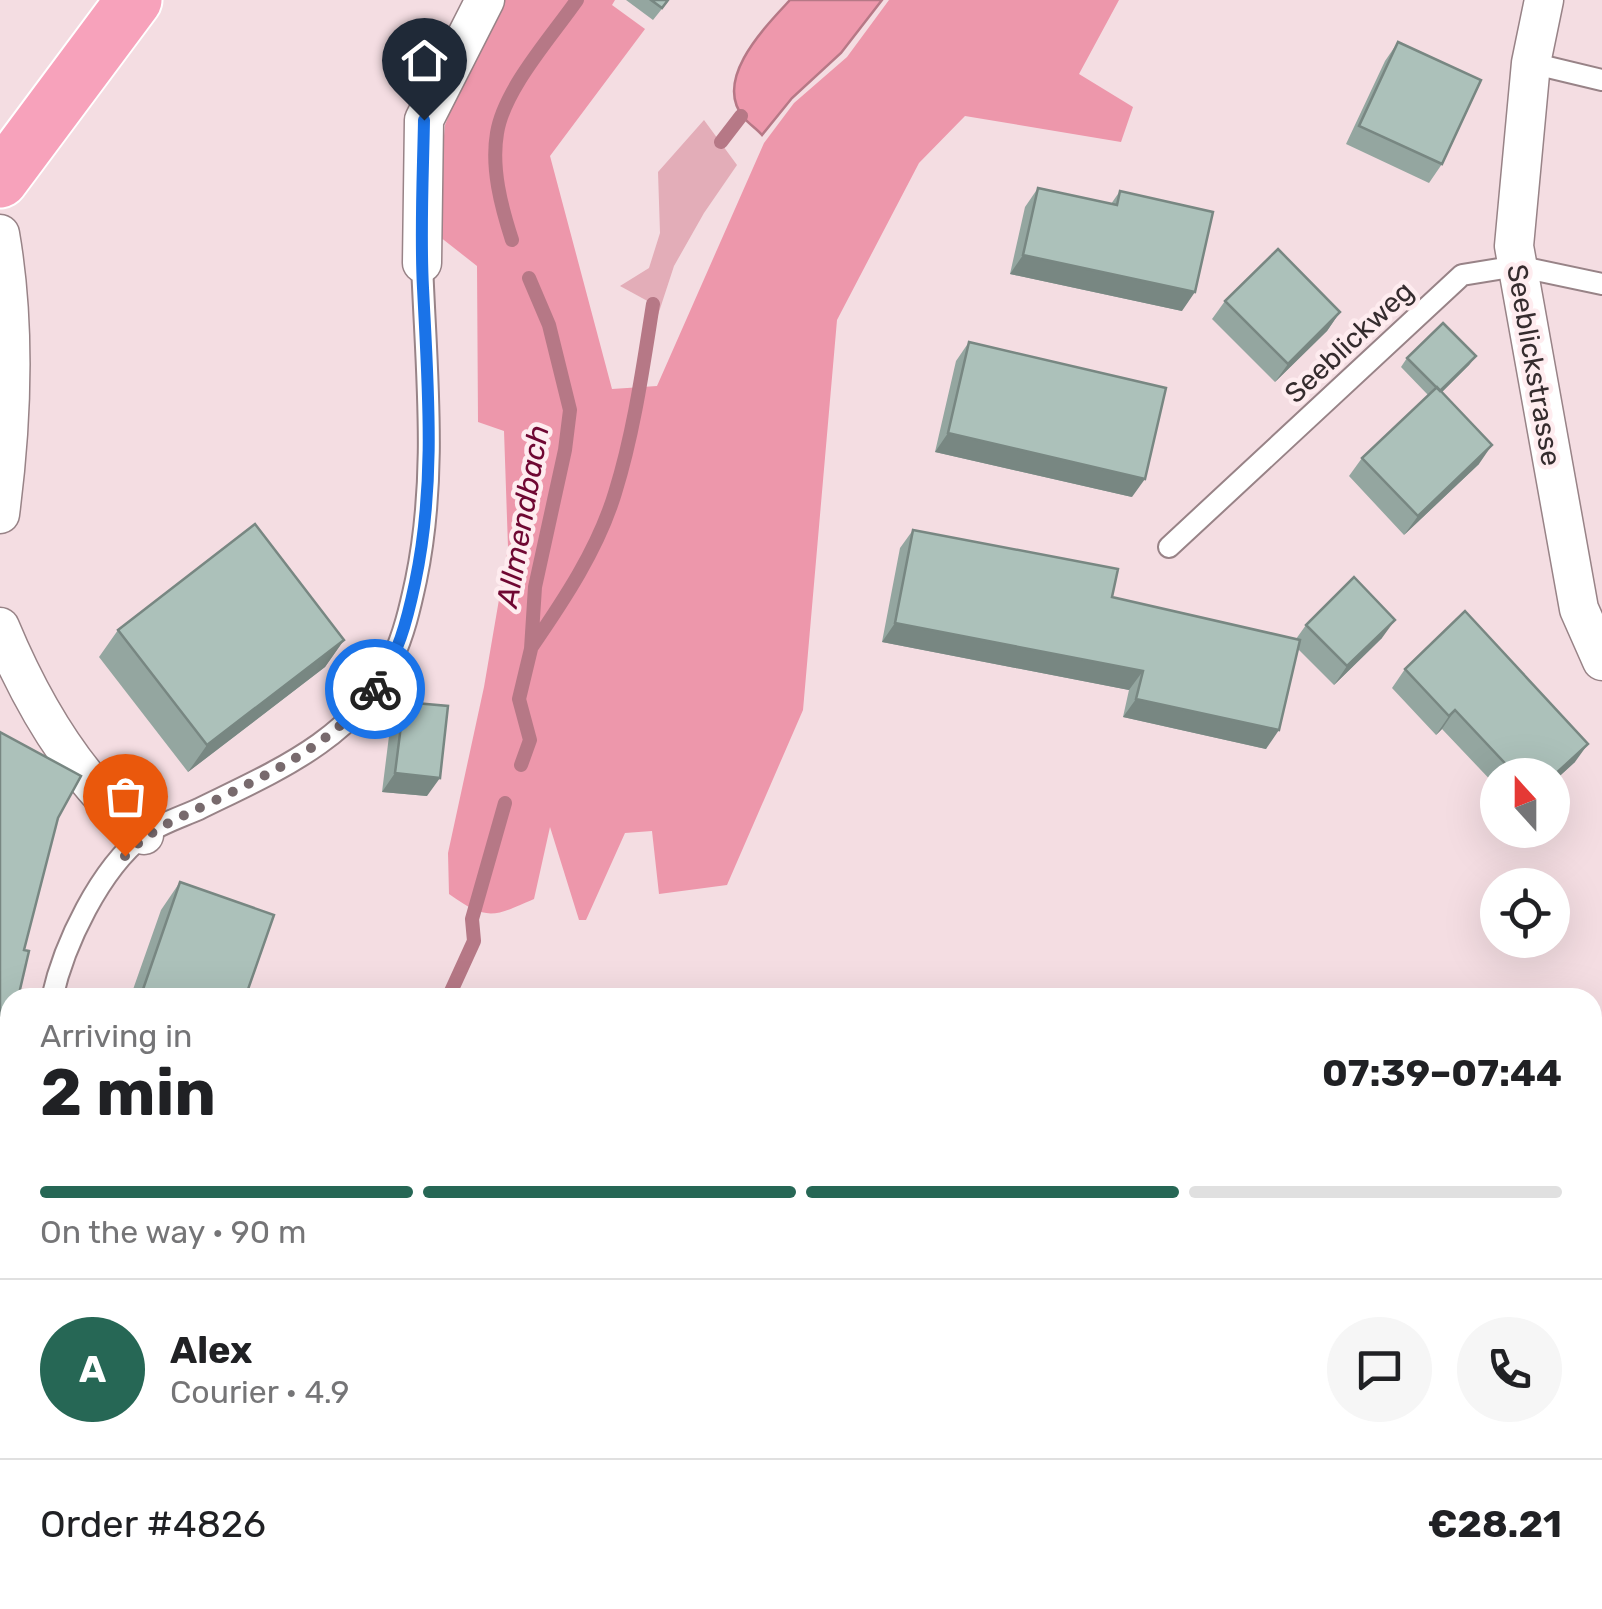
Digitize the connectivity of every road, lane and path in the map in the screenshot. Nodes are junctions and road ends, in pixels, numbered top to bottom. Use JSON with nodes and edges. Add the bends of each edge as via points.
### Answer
{"nodes":[{"id":1,"x":134,"y":0,"type":"edge"},
{"id":2,"x":485,"y":0,"type":"edge"},
{"id":3,"x":1544,"y":0,"type":"edge"},
{"id":4,"x":1531,"y":63,"type":"junction"},
{"id":5,"x":1602,"y":80,"type":"edge"},
{"id":6,"x":0,"y":180,"type":"edge"},
{"id":7,"x":0,"y":234,"type":"edge"},
{"id":8,"x":422,"y":264,"type":"joint"},
{"id":9,"x":1517,"y":266,"type":"junction"},
{"id":10,"x":1602,"y":284,"type":"edge"},
{"id":11,"x":0,"y":514,"type":"edge"},
{"id":12,"x":1169,"y":547,"type":"dead end"},
{"id":13,"x":0,"y":626,"type":"edge"},
{"id":14,"x":1602,"y":662,"type":"edge"},
{"id":15,"x":144,"y":835,"type":"junction"},
{"id":16,"x":55,"y":988,"type":"edge"}],
"edges":[{"from":1,"to":6,"type":"main road"},
{"from":2,"to":8,"type":"street","via":[[424,120]]},
{"from":3,"to":4,"type":"street","name":"Seeblickstrasse"},
{"from":4,"to":5,"type":"lane"},
{"from":4,"to":9,"type":"street","name":"Seeblickstrasse"},
{"from":7,"to":11,"type":"street","via":[[10,340]]},
{"from":8,"to":15,"type":"lane","via":[[428,500],[405,629],[391,663],[361,706],[321,743]]},
{"from":9,"to":10,"type":"lane","name":"Seeblickweg"},
{"from":9,"to":12,"type":"lane","name":"Seeblickweg","via":[[1462,275]]},
{"from":9,"to":14,"type":"street","name":"Seeblickstrasse","via":[[1579,610]]},
{"from":13,"to":15,"type":"street","via":[[84,778]]},
{"from":15,"to":16,"type":"lane","via":[[106,878],[73,934]]}]}
